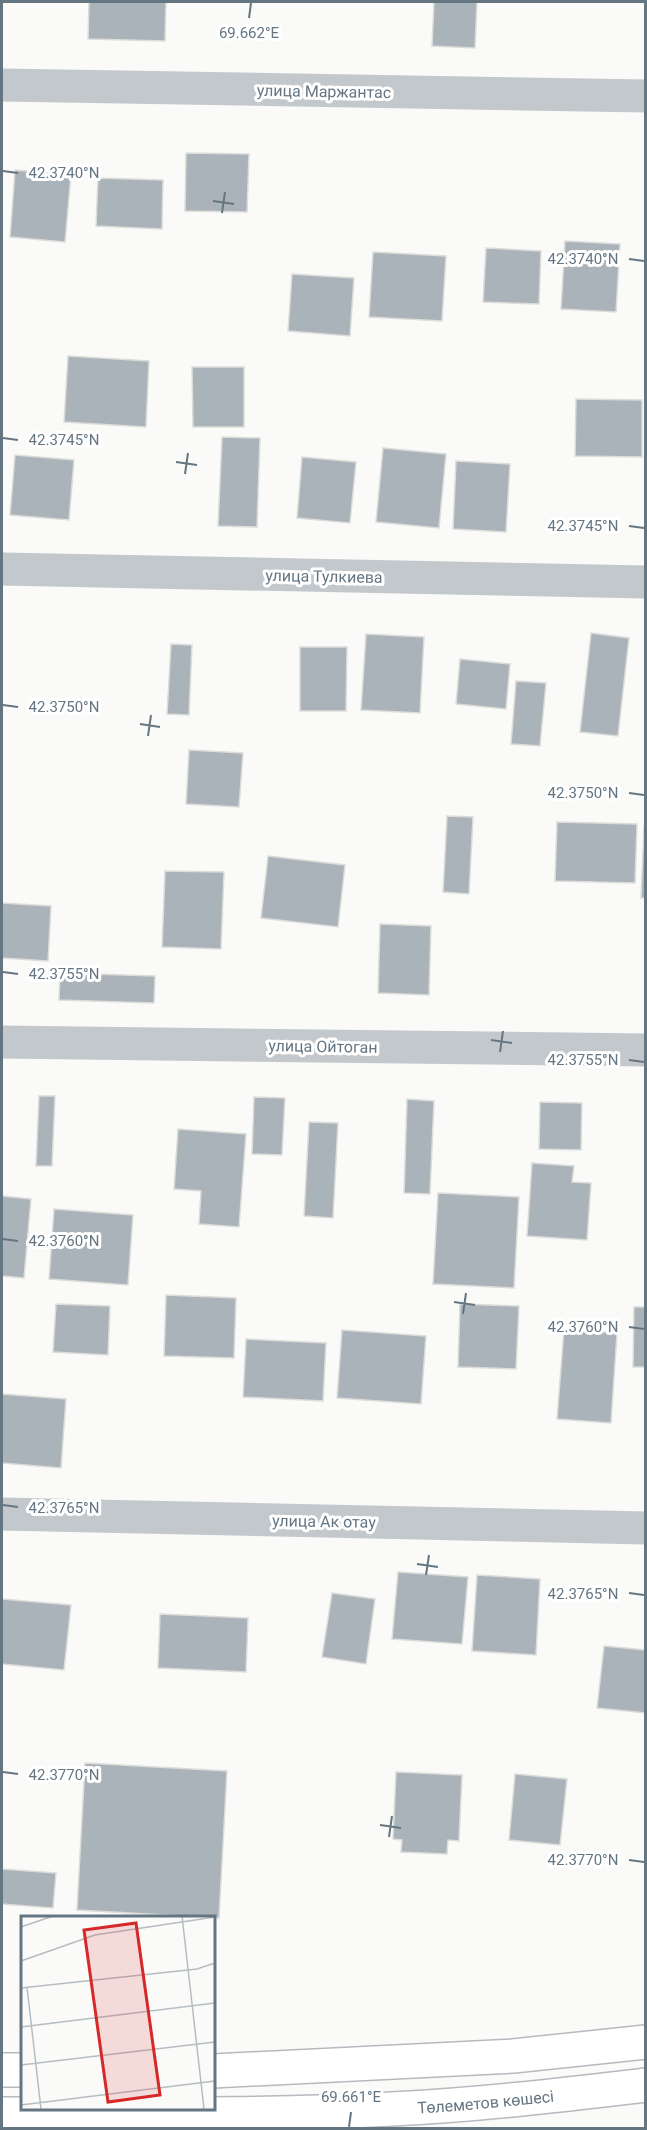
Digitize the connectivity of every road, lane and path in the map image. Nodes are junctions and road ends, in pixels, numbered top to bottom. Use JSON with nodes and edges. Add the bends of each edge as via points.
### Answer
{"nodes":[{"id":1,"x":2,"y":85,"type":"edge"},
{"id":2,"x":645,"y":96,"type":"edge"},
{"id":3,"x":2,"y":569,"type":"edge"},
{"id":4,"x":645,"y":582,"type":"edge"},
{"id":5,"x":2,"y":1042,"type":"edge"},
{"id":6,"x":645,"y":1050,"type":"edge"},
{"id":7,"x":2,"y":1515,"type":"edge"},
{"id":8,"x":645,"y":1528,"type":"edge"},
{"id":9,"x":645,"y":2042,"type":"edge"},
{"id":10,"x":2,"y":2070,"type":"edge"},
{"id":11,"x":21,"y":2070,"type":"edge"},
{"id":12,"x":214,"y":2071,"type":"edge"},
{"id":13,"x":645,"y":2085,"type":"edge"},
{"id":14,"x":2,"y":2114,"type":"edge"}],
"edges":[{"from":1,"to":2,"type":"street","name":"улица Маржантас"},
{"from":3,"to":4,"type":"street","name":"улица Тулкиева"},
{"from":5,"to":6,"type":"street","name":"улица Ойтоган"},
{"from":7,"to":8,"type":"street","name":"улица Ак отау"},
{"from":9,"to":12,"type":"main road","via":[[502,2056]]},
{"from":10,"to":11,"type":"main road"},
{"from":13,"to":14,"type":"main road","name":"Төлеметов көшесі","via":[[392,2109]]}]}
